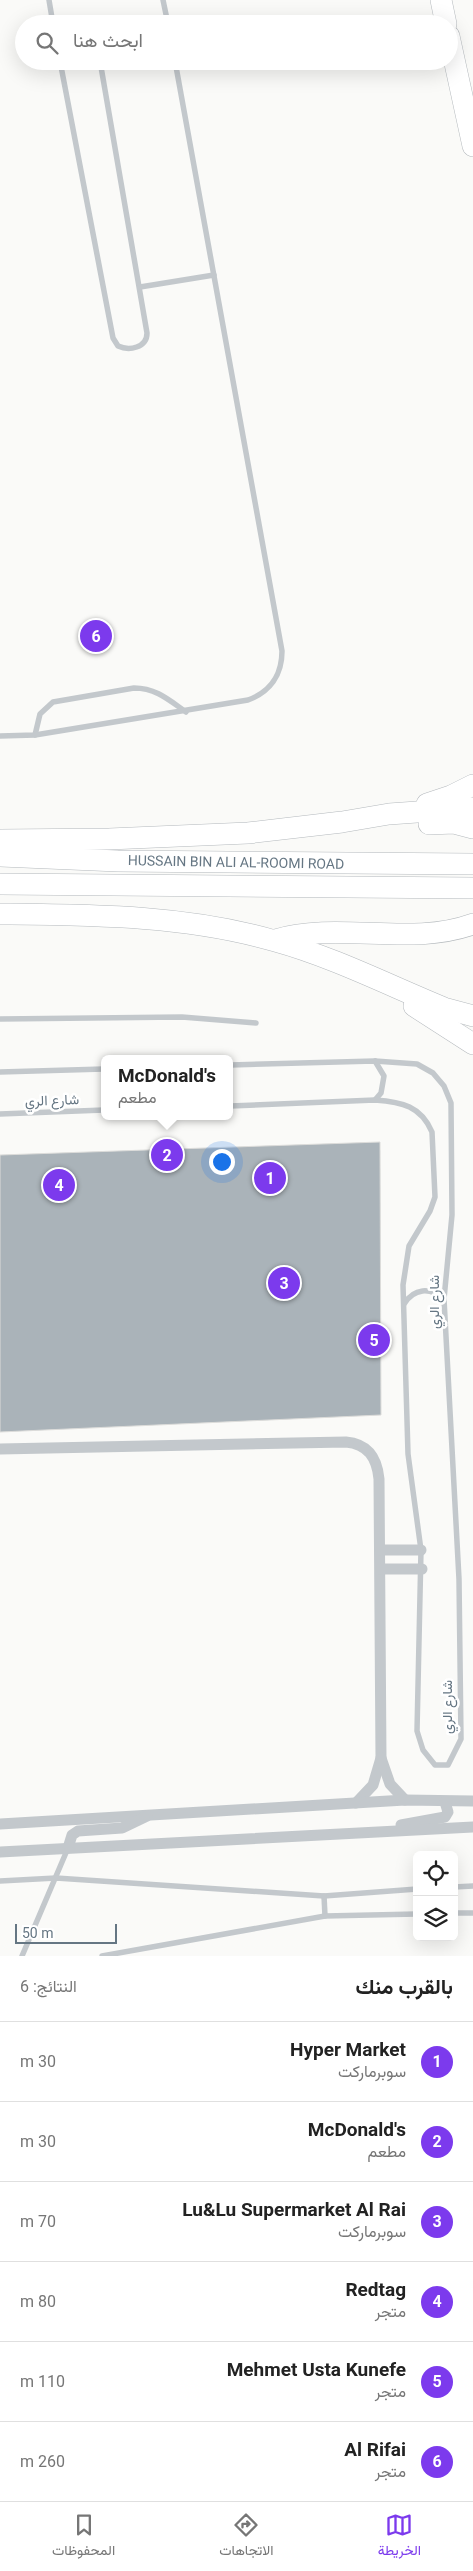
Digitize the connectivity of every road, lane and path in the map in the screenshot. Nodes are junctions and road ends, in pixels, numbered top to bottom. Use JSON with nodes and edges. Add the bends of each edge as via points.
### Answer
{"nodes":[{"id":1,"x":49,"y":0,"type":"edge"},
{"id":2,"x":163,"y":0,"type":"edge"},
{"id":3,"x":441,"y":0,"type":"edge"},
{"id":4,"x":52,"y":15,"type":"edge"},
{"id":5,"x":166,"y":15,"type":"edge"},
{"id":6,"x":444,"y":15,"type":"edge"},
{"id":7,"x":62,"y":70,"type":"edge"},
{"id":8,"x":102,"y":70,"type":"edge"},
{"id":9,"x":177,"y":70,"type":"edge"},
{"id":10,"x":456,"y":70,"type":"edge"},
{"id":11,"x":473,"y":146,"type":"edge"},
{"id":12,"x":214,"y":275,"type":"junction"},
{"id":13,"x":140,"y":287,"type":"junction"},
{"id":14,"x":186,"y":712,"type":"junction"},
{"id":15,"x":35,"y":735,"type":"junction"},
{"id":16,"x":0,"y":736,"type":"edge"},
{"id":17,"x":473,"y":785,"type":"edge"},
{"id":18,"x":473,"y":808,"type":"edge"},
{"id":19,"x":389,"y":814,"type":"junction"},
{"id":20,"x":473,"y":828,"type":"edge"},
{"id":21,"x":0,"y":840,"type":"edge"},
{"id":22,"x":0,"y":856,"type":"edge"},
{"id":23,"x":473,"y":864,"type":"edge"},
{"id":24,"x":0,"y":884,"type":"edge"},
{"id":25,"x":473,"y":888,"type":"edge"},
{"id":26,"x":0,"y":914,"type":"edge"},
{"id":27,"x":473,"y":924,"type":"edge"},
{"id":28,"x":275,"y":940,"type":"junction"},
{"id":29,"x":367,"y":977,"type":"junction"},
{"id":30,"x":473,"y":1016,"type":"edge"},
{"id":31,"x":0,"y":1018,"type":"edge"},
{"id":32,"x":256,"y":1023,"type":"dead end"},
{"id":33,"x":473,"y":1044,"type":"edge"},
{"id":34,"x":375,"y":1060,"type":"junction"},
{"id":35,"x":233,"y":1065,"type":"edge"},
{"id":36,"x":101,"y":1069,"type":"edge"},
{"id":37,"x":0,"y":1072,"type":"edge"},
{"id":38,"x":376,"y":1100,"type":"junction"},
{"id":39,"x":233,"y":1106,"type":"edge"},
{"id":40,"x":101,"y":1110,"type":"edge"},
{"id":41,"x":0,"y":1114,"type":"edge"},
{"id":42,"x":444,"y":1299,"type":"junction"},
{"id":43,"x":403,"y":1305,"type":"junction"},
{"id":44,"x":0,"y":1449,"type":"edge"},
{"id":45,"x":381,"y":1550,"type":"junction"},
{"id":46,"x":421,"y":1550,"type":"junction"},
{"id":47,"x":381,"y":1569,"type":"junction"},
{"id":48,"x":422,"y":1569,"type":"junction"},
{"id":49,"x":381,"y":1758,"type":"junction"},
{"id":50,"x":405,"y":1800,"type":"junction"},
{"id":51,"x":473,"y":1800,"type":"edge"},
{"id":52,"x":445,"y":1802,"type":"junction"},
{"id":53,"x":356,"y":1803,"type":"junction"},
{"id":54,"x":154,"y":1813,"type":"junction"},
{"id":55,"x":0,"y":1824,"type":"edge"},
{"id":56,"x":473,"y":1827,"type":"edge"},
{"id":57,"x":378,"y":1832,"type":"junction"},
{"id":58,"x":68,"y":1848,"type":"junction"},
{"id":59,"x":0,"y":1852,"type":"edge"},
{"id":60,"x":56,"y":1878,"type":"junction"},
{"id":61,"x":0,"y":1881,"type":"edge"},
{"id":62,"x":473,"y":1886,"type":"edge"},
{"id":63,"x":458,"y":1887,"type":"edge"},
{"id":64,"x":413,"y":1889,"type":"edge"},
{"id":65,"x":324,"y":1896,"type":"junction"},
{"id":66,"x":458,"y":1913,"type":"edge"},
{"id":67,"x":473,"y":1913,"type":"edge"},
{"id":68,"x":413,"y":1914,"type":"edge"},
{"id":69,"x":325,"y":1916,"type":"junction"},
{"id":70,"x":22,"y":1956,"type":"edge"},
{"id":71,"x":102,"y":1956,"type":"edge"}],
"edges":[{"from":1,"to":4,"type":"lane"},
{"from":2,"to":5,"type":"lane"},
{"from":3,"to":6,"type":"highway"},
{"from":7,"to":13,"type":"lane","via":[[113,338],[121,348],[139,346],[147,337]]},
{"from":8,"to":13,"type":"lane"},
{"from":9,"to":12,"type":"lane"},
{"from":10,"to":11,"type":"highway"},
{"from":12,"to":13,"type":"lane"},
{"from":12,"to":14,"type":"lane","via":[[282,660],[271,686],[257,697]]},
{"from":14,"to":15,"type":"lane"},
{"from":14,"to":15,"type":"lane","via":[[160,693],[134,688],[53,702],[40,714]]},
{"from":15,"to":16,"type":"lane"},
{"from":17,"to":19,"type":"highway","via":[[451,796]]},
{"from":18,"to":19,"type":"highway"},
{"from":19,"to":20,"type":"highway","via":[[409,824],[454,823]]},
{"from":19,"to":21,"type":"highway","via":[[248,833]]},
{"from":22,"to":23,"type":"highway","name":"HUSSAIN BIN ALI AL-ROOMI ROAD"},
{"from":24,"to":25,"type":"highway","name":"HUSSAIN BIN ALI AL-ROOMI ROAD"},
{"from":26,"to":28,"type":"highway","via":[[151,918]]},
{"from":27,"to":28,"type":"highway","via":[[427,933],[310,933]]},
{"from":28,"to":29,"type":"highway"},
{"from":29,"to":30,"type":"highway","via":[[444,1008]]},
{"from":29,"to":33,"type":"highway"},
{"from":31,"to":32,"type":"lane","via":[[182,1017]]},
{"from":34,"to":35,"type":"lane","name":"شارع الري"},
{"from":34,"to":38,"type":"lane","via":[[384,1076],[381,1093]]},
{"from":34,"to":42,"type":"lane","name":"شارع الري","via":[[417,1064],[433,1073],[444,1086],[451,1103],[452,1215]]},
{"from":36,"to":37,"type":"lane"},
{"from":38,"to":39,"type":"lane","name":"شارع الري"},
{"from":38,"to":43,"type":"lane","name":"شارع الري","via":[[398,1102],[416,1109],[428,1124],[434,1142],[435,1197],[409,1246],[404,1267]]},
{"from":40,"to":41,"type":"lane","name":"شارع الري"},
{"from":42,"to":43,"type":"lane","via":[[430,1290],[422,1290],[414,1293]]},
{"from":42,"to":48,"type":"lane","name":"شارع الري","via":[[459,1579],[460,1739],[448,1765],[435,1765],[423,1750],[417,1731]]},
{"from":43,"to":46,"type":"lane","name":"شارع الري","via":[[408,1454]]},
{"from":44,"to":45,"type":"street","via":[[354,1443],[373,1455],[378,1469]]},
{"from":45,"to":46,"type":"street"},
{"from":45,"to":47,"type":"street"},
{"from":46,"to":48,"type":"lane","name":"شارع الري"},
{"from":47,"to":48,"type":"street"},
{"from":47,"to":49,"type":"street"},
{"from":49,"to":50,"type":"street","via":[[390,1784]]},
{"from":49,"to":53,"type":"street","via":[[373,1785]]},
{"from":50,"to":52,"type":"street"},
{"from":50,"to":53,"type":"street"},
{"from":51,"to":52,"type":"street"},
{"from":52,"to":57,"type":"street","via":[[448,1812],[445,1818],[410,1822]]},
{"from":53,"to":54,"type":"street"},
{"from":54,"to":55,"type":"street"},
{"from":54,"to":58,"type":"street","via":[[122,1828],[78,1831],[72,1836]]},
{"from":56,"to":57,"type":"street"},
{"from":57,"to":58,"type":"street"},
{"from":58,"to":59,"type":"street"},
{"from":58,"to":60,"type":"lane"},
{"from":60,"to":61,"type":"lane"},
{"from":60,"to":65,"type":"lane"},
{"from":60,"to":70,"type":"lane"},
{"from":62,"to":63,"type":"lane"},
{"from":64,"to":65,"type":"lane"},
{"from":65,"to":69,"type":"lane"},
{"from":66,"to":67,"type":"lane"},
{"from":68,"to":69,"type":"lane"},
{"from":69,"to":71,"type":"lane"}]}
